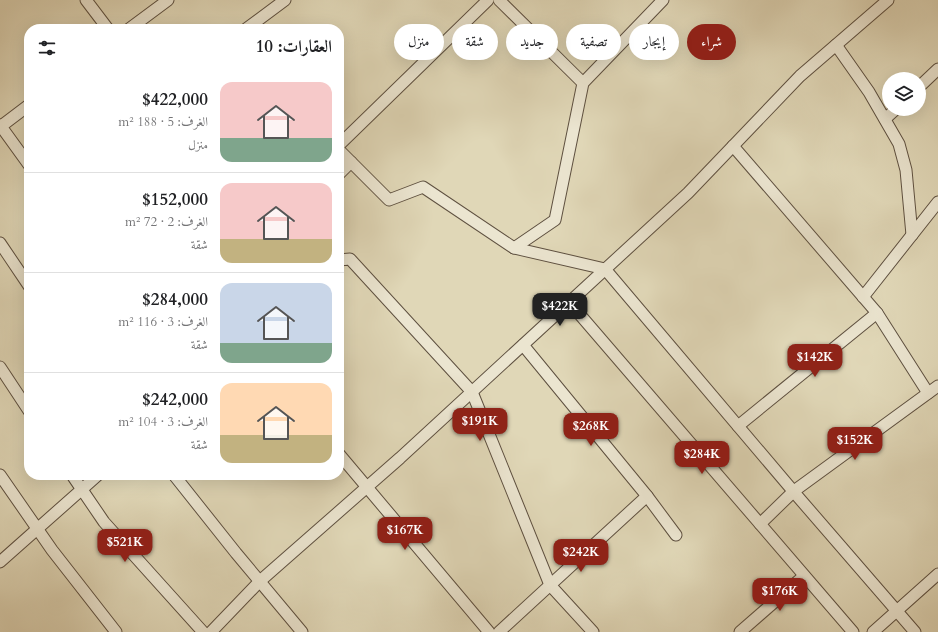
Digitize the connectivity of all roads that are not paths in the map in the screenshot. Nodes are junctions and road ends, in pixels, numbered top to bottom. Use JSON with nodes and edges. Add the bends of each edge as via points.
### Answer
{"nodes":[{"id":1,"x":86,"y":0,"type":"edge"},
{"id":2,"x":285,"y":0,"type":"edge"},
{"id":3,"x":488,"y":0,"type":"edge"},
{"id":4,"x":499,"y":0,"type":"edge"},
{"id":5,"x":663,"y":0,"type":"edge"},
{"id":6,"x":888,"y":0,"type":"edge"},
{"id":7,"x":164,"y":1,"type":"edge"},
{"id":8,"x":104,"y":24,"type":"edge"},
{"id":9,"x":135,"y":24,"type":"edge"},
{"id":10,"x":253,"y":24,"type":"edge"},
{"id":11,"x":836,"y":45,"type":"junction"},
{"id":12,"x":938,"y":70,"type":"edge"},
{"id":13,"x":926,"y":81,"type":"edge"},
{"id":14,"x":583,"y":83,"type":"junction"},
{"id":15,"x":24,"y":109,"type":"edge"},
{"id":16,"x":888,"y":116,"type":"edge"},
{"id":17,"x":884,"y":119,"type":"junction"},
{"id":18,"x":0,"y":126,"type":"edge"},
{"id":19,"x":344,"y":141,"type":"edge"},
{"id":20,"x":733,"y":146,"type":"junction"},
{"id":21,"x":344,"y":155,"type":"edge"},
{"id":22,"x":24,"y":158,"type":"edge"},
{"id":23,"x":351,"y":162,"type":"junction"},
{"id":24,"x":344,"y":169,"type":"edge"},
{"id":25,"x":938,"y":202,"type":"edge"},
{"id":26,"x":912,"y":235,"type":"junction"},
{"id":27,"x":0,"y":243,"type":"edge"},
{"id":28,"x":514,"y":248,"type":"junction"},
{"id":29,"x":344,"y":260,"type":"edge"},
{"id":30,"x":605,"y":269,"type":"junction"},
{"id":31,"x":24,"y":279,"type":"edge"},
{"id":32,"x":863,"y":297,"type":"junction"},
{"id":33,"x":569,"y":302,"type":"junction"},
{"id":34,"x":877,"y":313,"type":"junction"},
{"id":35,"x":522,"y":345,"type":"junction"},
{"id":36,"x":0,"y":367,"type":"edge"},
{"id":37,"x":938,"y":386,"type":"edge"},
{"id":38,"x":472,"y":392,"type":"junction"},
{"id":39,"x":928,"y":393,"type":"junction"},
{"id":40,"x":24,"y":403,"type":"edge"},
{"id":41,"x":738,"y":426,"type":"junction"},
{"id":42,"x":344,"y":460,"type":"edge"},
{"id":43,"x":0,"y":475,"type":"edge"},
{"id":44,"x":76,"y":480,"type":"edge"},
{"id":45,"x":92,"y":480,"type":"edge"},
{"id":46,"x":178,"y":480,"type":"edge"},
{"id":47,"x":367,"y":488,"type":"junction"},
{"id":48,"x":82,"y":489,"type":"junction"},
{"id":49,"x":794,"y":491,"type":"junction"},
{"id":50,"x":647,"y":496,"type":"junction"},
{"id":51,"x":760,"y":524,"type":"junction"},
{"id":52,"x":37,"y":529,"type":"junction"},
{"id":53,"x":676,"y":535,"type":"dead end"},
{"id":54,"x":0,"y":562,"type":"edge"},
{"id":55,"x":938,"y":574,"type":"edge"},
{"id":56,"x":804,"y":576,"type":"junction"},
{"id":57,"x":260,"y":581,"type":"junction"},
{"id":58,"x":550,"y":585,"type":"junction"},
{"id":59,"x":897,"y":611,"type":"junction"},
{"id":60,"x":116,"y":632,"type":"edge"},
{"id":61,"x":203,"y":632,"type":"edge"},
{"id":62,"x":211,"y":632,"type":"edge"},
{"id":63,"x":302,"y":632,"type":"edge"},
{"id":64,"x":489,"y":632,"type":"edge"},
{"id":65,"x":499,"y":632,"type":"edge"},
{"id":66,"x":593,"y":632,"type":"edge"},
{"id":67,"x":740,"y":632,"type":"edge"},
{"id":68,"x":853,"y":632,"type":"edge"},
{"id":69,"x":873,"y":632,"type":"edge"},
{"id":70,"x":915,"y":632,"type":"edge"}],
"edges":[{"from":1,"to":8,"type":"street"},
{"from":2,"to":10,"type":"street"},
{"from":3,"to":19,"type":"street"},
{"from":4,"to":14,"type":"street"},
{"from":5,"to":14,"type":"street"},
{"from":6,"to":11,"type":"street"},
{"from":7,"to":9,"type":"street"},
{"from":11,"to":17,"type":"street","via":[[869,92]]},
{"from":11,"to":20,"type":"street","via":[[800,76]]},
{"from":12,"to":13,"type":"street"},
{"from":14,"to":28,"type":"street","via":[[555,220]]},
{"from":15,"to":18,"type":"street"},
{"from":16,"to":17,"type":"street"},
{"from":17,"to":26,"type":"street","via":[[899,144],[906,170]]},
{"from":18,"to":22,"type":"street"},
{"from":20,"to":30,"type":"street","via":[[688,193]]},
{"from":20,"to":32,"type":"street"},
{"from":21,"to":23,"type":"street"},
{"from":23,"to":24,"type":"street"},
{"from":23,"to":28,"type":"street","via":[[389,200],[423,187]]},
{"from":25,"to":26,"type":"street"},
{"from":26,"to":32,"type":"street"},
{"from":27,"to":31,"type":"street"},
{"from":28,"to":30,"type":"street"},
{"from":29,"to":38,"type":"street","via":[[350,260]]},
{"from":30,"to":33,"type":"street"},
{"from":30,"to":41,"type":"street"},
{"from":32,"to":34,"type":"street"},
{"from":33,"to":35,"type":"street"},
{"from":33,"to":51,"type":"street"},
{"from":34,"to":39,"type":"street"},
{"from":34,"to":41,"type":"street"},
{"from":35,"to":38,"type":"street"},
{"from":35,"to":50,"type":"street"},
{"from":36,"to":40,"type":"street"},
{"from":37,"to":39,"type":"street"},
{"from":38,"to":47,"type":"street"},
{"from":38,"to":58,"type":"street"},
{"from":39,"to":49,"type":"street"},
{"from":41,"to":49,"type":"street"},
{"from":42,"to":47,"type":"street"},
{"from":43,"to":52,"type":"street"},
{"from":44,"to":48,"type":"street"},
{"from":45,"to":48,"type":"street"},
{"from":46,"to":57,"type":"street"},
{"from":47,"to":57,"type":"street"},
{"from":47,"to":64,"type":"street"},
{"from":48,"to":52,"type":"street"},
{"from":48,"to":61,"type":"street","via":[[104,522]]},
{"from":49,"to":51,"type":"street"},
{"from":49,"to":59,"type":"street"},
{"from":50,"to":53,"type":"street"},
{"from":50,"to":58,"type":"street"},
{"from":51,"to":56,"type":"street"},
{"from":52,"to":54,"type":"street"},
{"from":52,"to":60,"type":"street"},
{"from":55,"to":59,"type":"street"},
{"from":56,"to":67,"type":"street"},
{"from":56,"to":68,"type":"street"},
{"from":57,"to":62,"type":"street"},
{"from":57,"to":63,"type":"street"},
{"from":58,"to":65,"type":"street"},
{"from":58,"to":66,"type":"street"},
{"from":59,"to":69,"type":"street"},
{"from":59,"to":70,"type":"street"}]}
